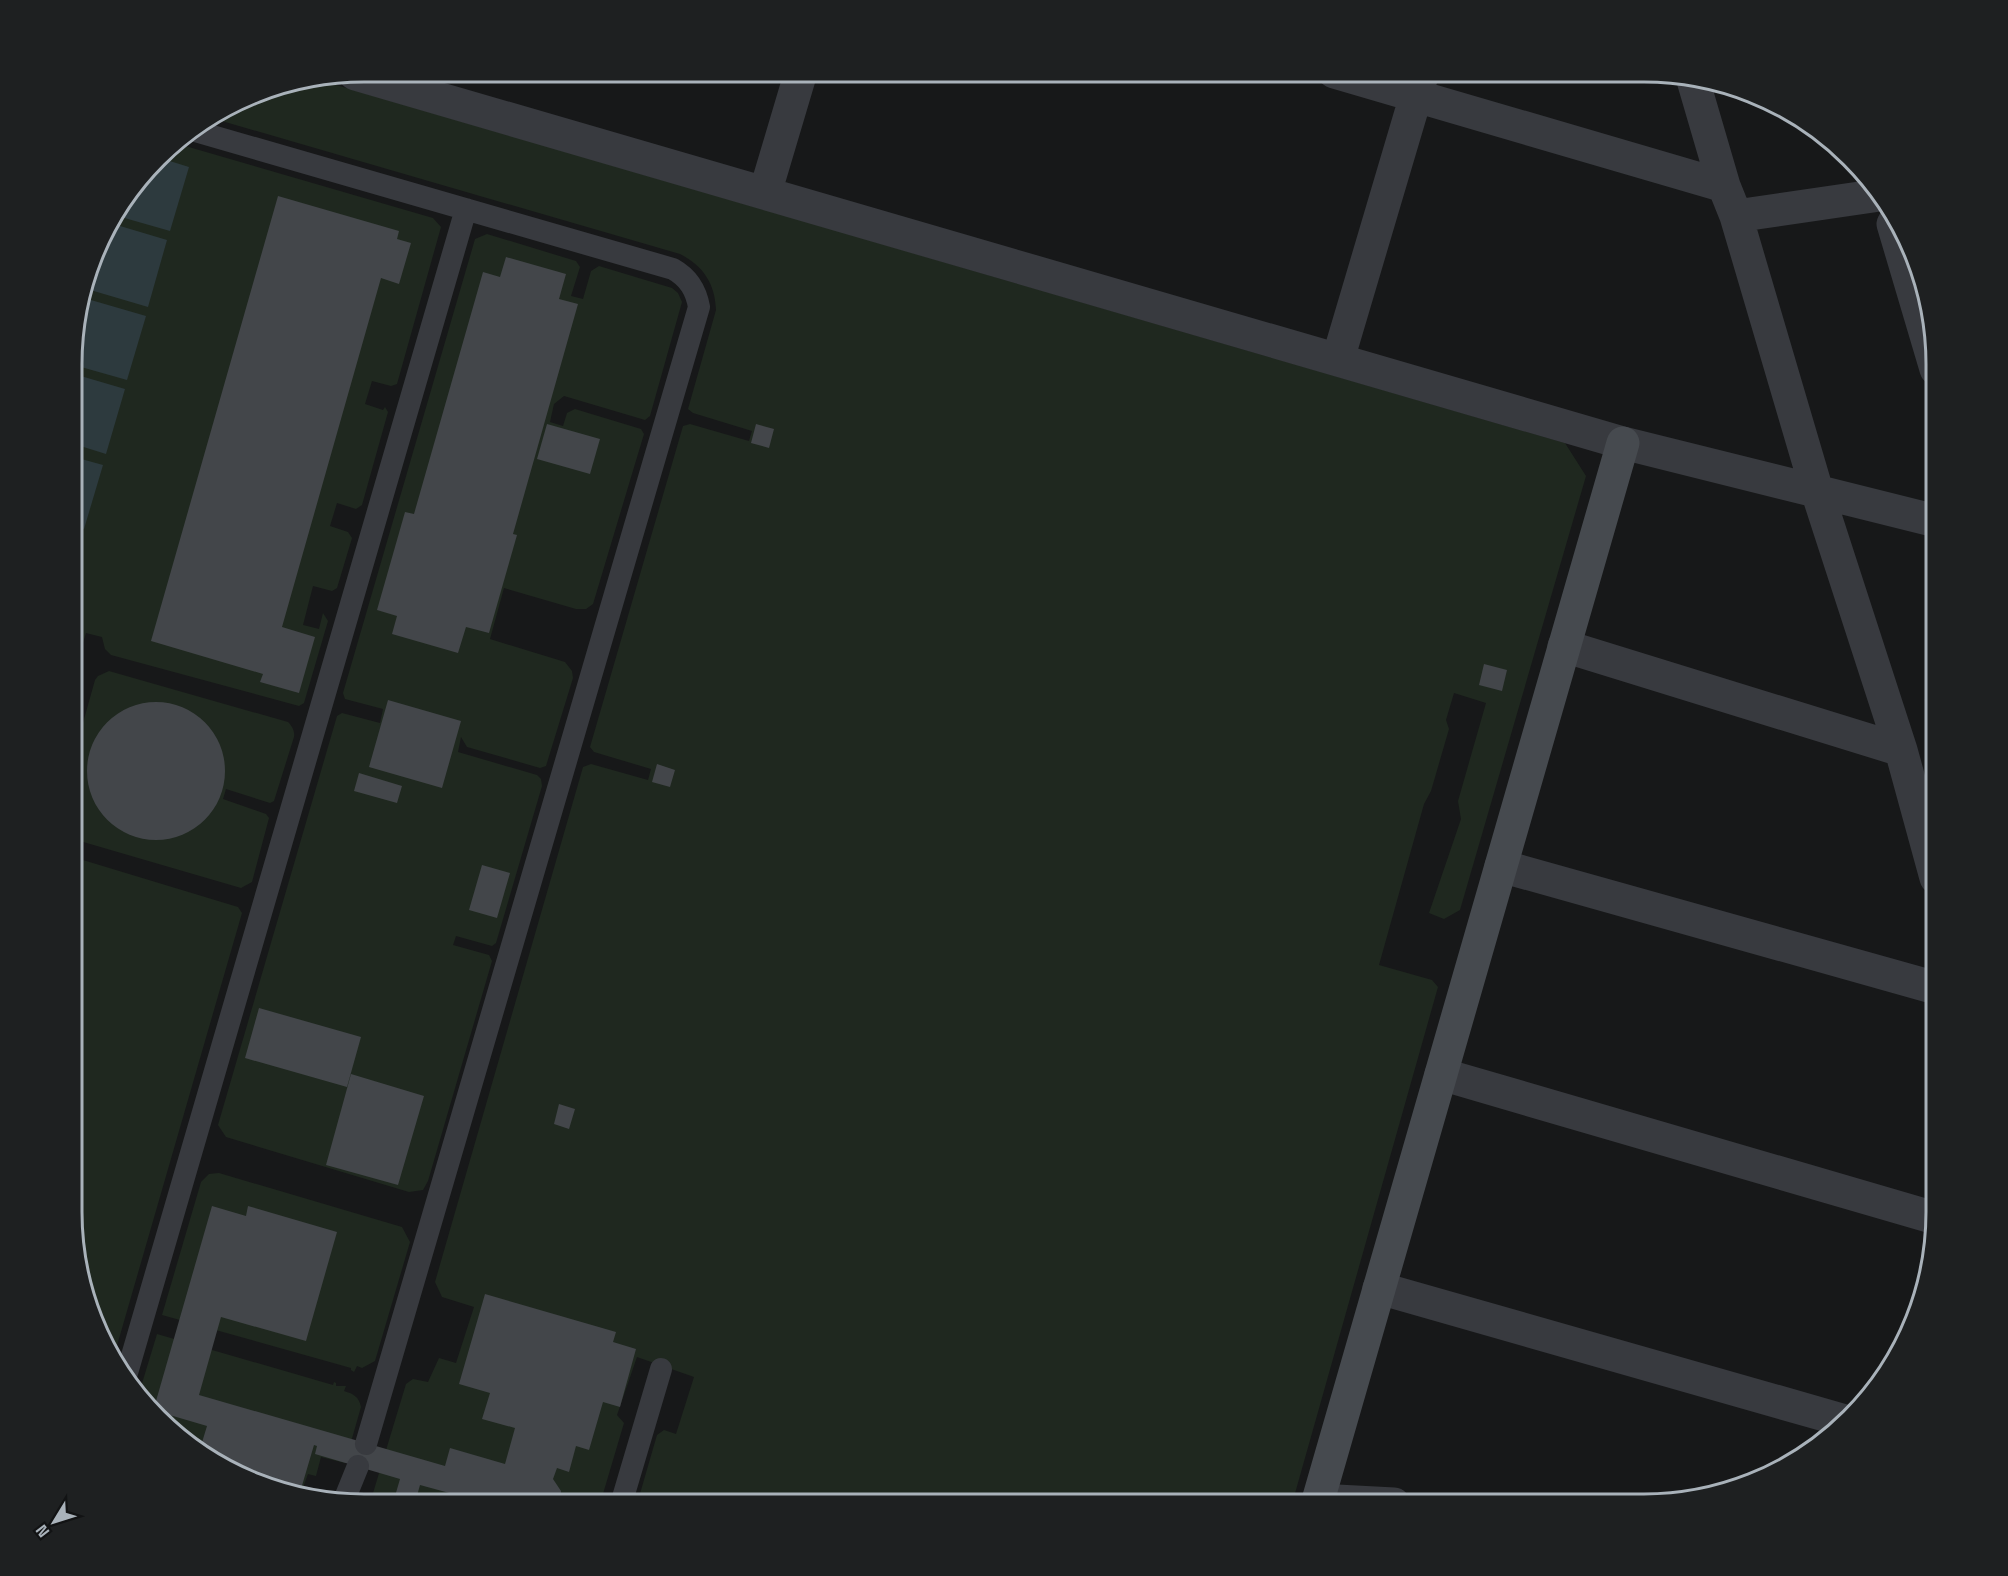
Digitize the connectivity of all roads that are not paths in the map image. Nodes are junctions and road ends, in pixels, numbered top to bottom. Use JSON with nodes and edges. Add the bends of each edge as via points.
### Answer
{"nodes":[{"id":1,"x":386,"y":83,"type":"edge"},
{"id":2,"x":798,"y":83,"type":"edge"},
{"id":3,"x":1419,"y":85,"type":"edge"},
{"id":4,"x":1695,"y":88,"type":"edge"},
{"id":5,"x":203,"y":133,"type":"edge"},
{"id":6,"x":1724,"y":186,"type":"junction"},
{"id":7,"x":765,"y":193,"type":"junction"},
{"id":8,"x":1870,"y":197,"type":"edge"},
{"id":9,"x":465,"y":209,"type":"junction"},
{"id":10,"x":1736,"y":216,"type":"junction"},
{"id":11,"x":1901,"y":250,"type":"edge"},
{"id":12,"x":1922,"y":322,"type":"edge"},
{"id":13,"x":1338,"y":358,"type":"junction"},
{"id":14,"x":1623,"y":443,"type":"junction"},
{"id":15,"x":1817,"y":491,"type":"junction"},
{"id":16,"x":1926,"y":518,"type":"edge"},
{"id":17,"x":1564,"y":645,"type":"junction"},
{"id":18,"x":1901,"y":750,"type":"junction"},
{"id":19,"x":1926,"y":841,"type":"edge"},
{"id":20,"x":1501,"y":866,"type":"junction"},
{"id":21,"x":1926,"y":985,"type":"edge"},
{"id":22,"x":1441,"y":1074,"type":"junction"},
{"id":23,"x":1926,"y":1215,"type":"edge"},
{"id":24,"x":1379,"y":1288,"type":"junction"},
{"id":25,"x":129,"y":1366,"type":"edge"},
{"id":26,"x":661,"y":1369,"type":"dead end"},
{"id":27,"x":1835,"y":1418,"type":"edge"},
{"id":28,"x":366,"y":1444,"type":"dead end"},
{"id":29,"x":358,"y":1466,"type":"dead end"},
{"id":30,"x":347,"y":1493,"type":"edge"},
{"id":31,"x":624,"y":1494,"type":"edge"},
{"id":32,"x":1320,"y":1494,"type":"edge"}],
"edges":[{"from":1,"to":7,"type":"street"},
{"from":2,"to":7,"type":"street"},
{"from":3,"to":6,"type":"street"},
{"from":3,"to":13,"type":"street"},
{"from":4,"to":6,"type":"street"},
{"from":5,"to":9,"type":"lane"},
{"from":6,"to":10,"type":"street"},
{"from":7,"to":13,"type":"street"},
{"from":8,"to":10,"type":"street"},
{"from":9,"to":25,"type":"lane"},
{"from":9,"to":28,"type":"lane","via":[[673,269],[691,284],[699,308]]},
{"from":10,"to":15,"type":"street"},
{"from":11,"to":12,"type":"street"},
{"from":13,"to":14,"type":"street"},
{"from":14,"to":15,"type":"street"},
{"from":14,"to":17,"type":"street"},
{"from":15,"to":16,"type":"street"},
{"from":15,"to":18,"type":"street"},
{"from":17,"to":18,"type":"street"},
{"from":17,"to":20,"type":"street"},
{"from":18,"to":19,"type":"street"},
{"from":20,"to":21,"type":"street"},
{"from":20,"to":22,"type":"street"},
{"from":22,"to":23,"type":"street"},
{"from":22,"to":24,"type":"street"},
{"from":24,"to":27,"type":"street"},
{"from":24,"to":32,"type":"street"},
{"from":26,"to":31,"type":"lane"},
{"from":29,"to":30,"type":"lane"}]}
